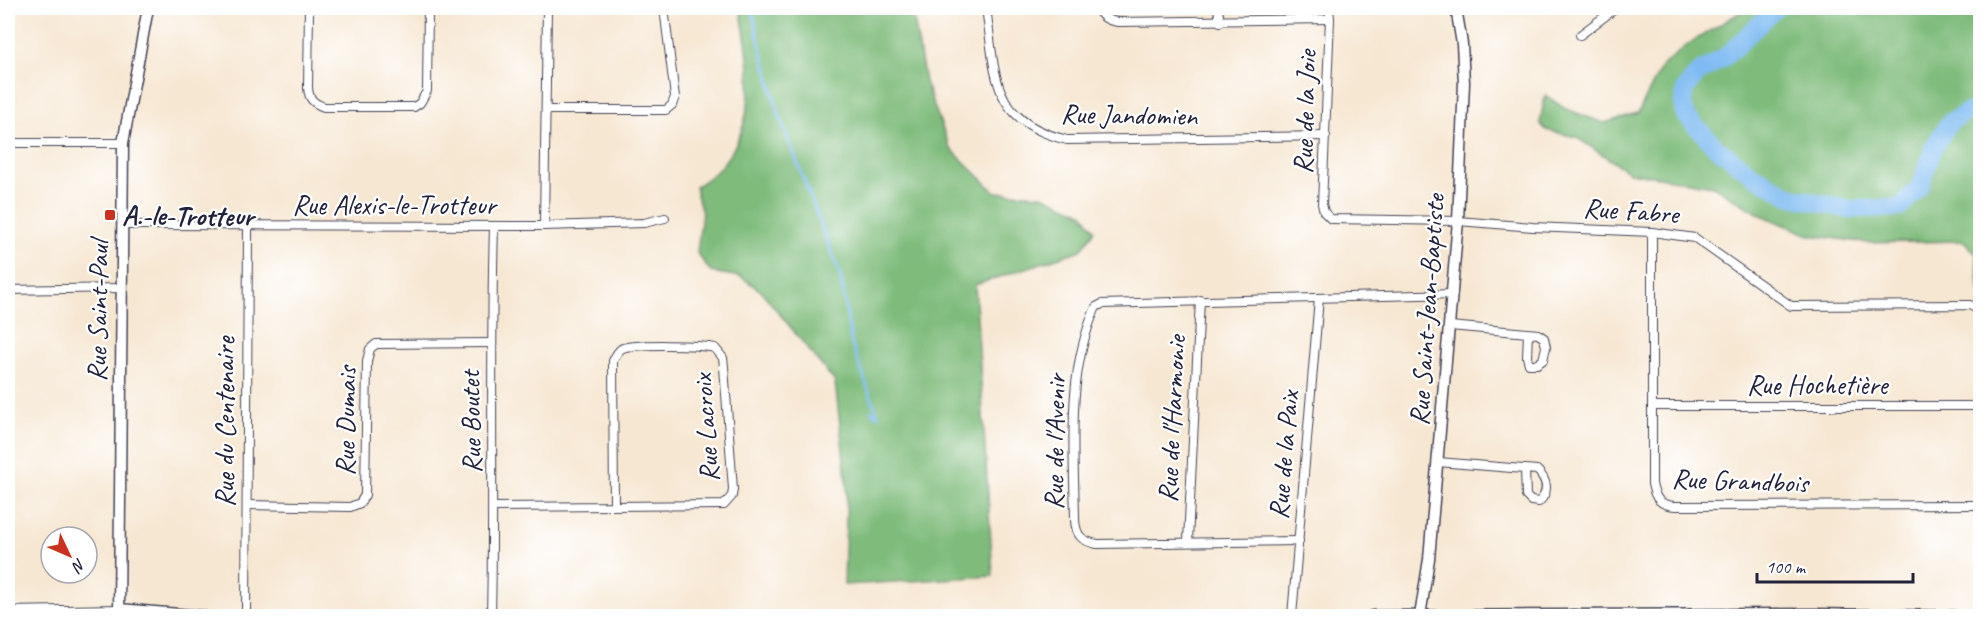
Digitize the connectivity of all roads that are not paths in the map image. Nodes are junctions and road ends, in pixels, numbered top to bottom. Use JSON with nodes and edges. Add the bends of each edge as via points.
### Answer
{"nodes":[{"id":1,"x":148,"y":8,"type":"edge"},
{"id":2,"x":309,"y":8,"type":"edge"},
{"id":3,"x":428,"y":8,"type":"edge"},
{"id":4,"x":547,"y":8,"type":"edge"},
{"id":5,"x":664,"y":8,"type":"edge"},
{"id":6,"x":986,"y":8,"type":"edge"},
{"id":7,"x":1097,"y":8,"type":"edge"},
{"id":8,"x":1218,"y":8,"type":"edge"},
{"id":9,"x":1329,"y":8,"type":"edge"},
{"id":10,"x":1456,"y":8,"type":"edge"},
{"id":11,"x":1616,"y":8,"type":"edge"},
{"id":12,"x":1330,"y":20,"type":"junction"},
{"id":13,"x":1220,"y":22,"type":"junction"},
{"id":14,"x":1580,"y":35,"type":"dead end"},
{"id":15,"x":547,"y":110,"type":"junction"},
{"id":16,"x":1326,"y":136,"type":"junction"},
{"id":17,"x":8,"y":143,"type":"edge"},
{"id":18,"x":123,"y":143,"type":"junction"},
{"id":19,"x":1328,"y":217,"type":"joint"},
{"id":20,"x":664,"y":218,"type":"dead end"},
{"id":21,"x":1458,"y":221,"type":"junction"},
{"id":22,"x":122,"y":225,"type":"junction"},
{"id":23,"x":544,"y":226,"type":"junction"},
{"id":24,"x":248,"y":227,"type":"junction"},
{"id":25,"x":494,"y":227,"type":"junction"},
{"id":26,"x":1652,"y":232,"type":"junction"},
{"id":27,"x":121,"y":288,"type":"junction"},
{"id":28,"x":8,"y":290,"type":"edge"},
{"id":29,"x":1453,"y":294,"type":"junction"},
{"id":30,"x":1319,"y":297,"type":"junction"},
{"id":31,"x":1200,"y":300,"type":"junction"},
{"id":32,"x":1980,"y":310,"type":"edge"},
{"id":33,"x":1450,"y":326,"type":"junction"},
{"id":34,"x":1528,"y":333,"type":"dead end"},
{"id":35,"x":492,"y":343,"type":"junction"},
{"id":36,"x":1653,"y":406,"type":"junction"},
{"id":37,"x":1980,"y":406,"type":"edge"},
{"id":38,"x":1438,"y":462,"type":"junction"},
{"id":39,"x":1525,"y":470,"type":"dead end"},
{"id":40,"x":247,"y":505,"type":"junction"},
{"id":41,"x":1980,"y":505,"type":"edge"},
{"id":42,"x":614,"y":506,"type":"junction"},
{"id":43,"x":494,"y":507,"type":"junction"},
{"id":44,"x":1188,"y":541,"type":"junction"},
{"id":45,"x":1299,"y":541,"type":"junction"},
{"id":46,"x":8,"y":611,"type":"edge"},
{"id":47,"x":119,"y":613,"type":"edge"},
{"id":48,"x":1812,"y":615,"type":"edge"},
{"id":49,"x":203,"y":616,"type":"edge"},
{"id":50,"x":246,"y":616,"type":"edge"},
{"id":51,"x":491,"y":616,"type":"edge"},
{"id":52,"x":1292,"y":616,"type":"edge"},
{"id":53,"x":1372,"y":616,"type":"edge"},
{"id":54,"x":1421,"y":616,"type":"edge"},
{"id":55,"x":1954,"y":616,"type":"edge"}],
"edges":[{"from":1,"to":18,"type":"street","name":"Rue Saint-Paul"},
{"from":2,"to":3,"type":"street","via":[[309,97],[324,107],[414,107],[420,103],[428,91]]},
{"from":4,"to":15,"type":"street"},
{"from":5,"to":15,"type":"street","via":[[675,97],[672,105],[666,110]]},
{"from":6,"to":16,"type":"street","name":"Rue Jandomien","via":[[1001,94],[1028,126],[1046,135],[1067,140]]},
{"from":7,"to":13,"type":"street","via":[[1109,21]]},
{"from":8,"to":13,"type":"street"},
{"from":9,"to":12,"type":"street","name":"Rue de la Joie"},
{"from":10,"to":21,"type":"street","name":"Rue Saint-Jean-Baptiste","via":[[1464,83]]},
{"from":11,"to":14,"type":"street"},
{"from":12,"to":13,"type":"street"},
{"from":12,"to":16,"type":"street","name":"Rue de la Joie"},
{"from":15,"to":23,"type":"street"},
{"from":16,"to":19,"type":"street","name":"Rue de la Joie","via":[[1322,204]]},
{"from":17,"to":18,"type":"street"},
{"from":18,"to":22,"type":"street","name":"Rue Saint-Paul"},
{"from":19,"to":21,"type":"street","name":"Rue Fabre"},
{"from":20,"to":23,"type":"street","name":"Rue Alexis-le-Trotteur","via":[[644,223]]},
{"from":21,"to":26,"type":"street","name":"Rue Fabre"},
{"from":21,"to":29,"type":"street","name":"Rue Saint-Jean-Baptiste"},
{"from":22,"to":24,"type":"street","name":"Rue Alexis-le-Trotteur"},
{"from":22,"to":27,"type":"street","name":"Rue Saint-Paul"},
{"from":23,"to":25,"type":"street","name":"Rue Alexis-le-Trotteur"},
{"from":24,"to":25,"type":"street","name":"Rue Alexis-le-Trotteur"},
{"from":24,"to":40,"type":"street","name":"Rue du Centenaire"},
{"from":25,"to":35,"type":"street","name":"Rue Boutet"},
{"from":26,"to":32,"type":"street","name":"Rue Fabre","via":[[1695,238],[1791,306],[1970,305]]},
{"from":26,"to":36,"type":"street","name":"Rue Grandbois"},
{"from":27,"to":28,"type":"street"},
{"from":27,"to":47,"type":"street","name":"Rue Saint-Paul"},
{"from":29,"to":30,"type":"street","name":"Rue de l'Avenir"},
{"from":29,"to":33,"type":"street","name":"Rue Saint-Jean-Baptiste"},
{"from":30,"to":31,"type":"street","name":"Rue de l'Avenir"},
{"from":30,"to":45,"type":"street","name":"Rue de la Paix"},
{"from":31,"to":44,"type":"street","name":"Rue de l'Harmonie"},
{"from":31,"to":44,"type":"street","name":"Rue de l'Avenir","via":[[1096,307],[1077,365],[1074,392],[1075,520],[1079,536],[1086,542],[1097,543]]},
{"from":33,"to":34,"type":"street"},
{"from":33,"to":38,"type":"street","name":"Rue Saint-Jean-Baptiste"},
{"from":35,"to":40,"type":"street","name":"Rue Dumais","via":[[376,344],[370,349],[368,361],[365,495],[360,503],[350,507]]},
{"from":35,"to":43,"type":"street","name":"Rue Boutet"},
{"from":36,"to":37,"type":"street","name":"Rue Hochetière"},
{"from":36,"to":41,"type":"street","name":"Rue Grandbois","via":[[1652,484],[1654,494],[1665,505]]},
{"from":38,"to":39,"type":"street"},
{"from":38,"to":54,"type":"street","name":"Rue Saint-Jean-Baptiste"},
{"from":40,"to":50,"type":"street","name":"Rue du Centenaire"},
{"from":42,"to":42,"type":"street","name":"Rue Lacroix","via":[[715,506],[724,505],[732,496],[723,358],[715,348],[637,346],[616,354]]},
{"from":42,"to":43,"type":"street","name":"Rue Lacroix"},
{"from":43,"to":51,"type":"street","name":"Rue Boutet"},
{"from":44,"to":45,"type":"street","name":"Rue de l'Avenir"},
{"from":45,"to":52,"type":"street","name":"Rue de la Paix"},
{"from":46,"to":47,"type":"street"},
{"from":47,"to":49,"type":"street"},
{"from":48,"to":54,"type":"street"},
{"from":48,"to":55,"type":"street"},
{"from":53,"to":54,"type":"street"}]}
